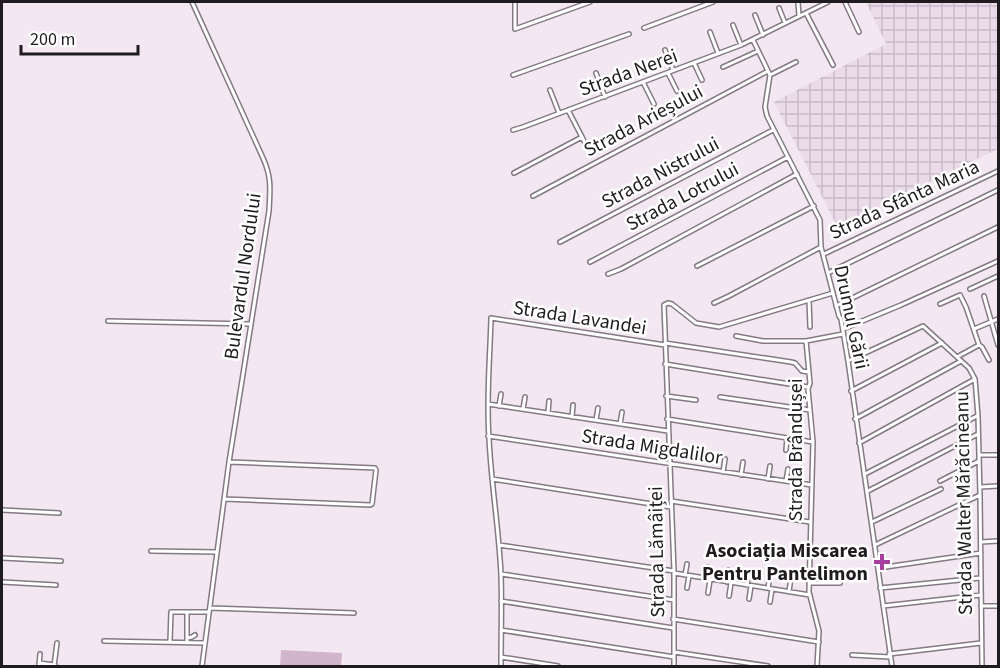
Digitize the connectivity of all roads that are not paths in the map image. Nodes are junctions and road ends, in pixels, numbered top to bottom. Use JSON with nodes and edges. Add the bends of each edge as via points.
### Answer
{"nodes":[{"id":1,"x":192,"y":2,"type":"edge"},
{"id":2,"x":514,"y":2,"type":"edge"},
{"id":3,"x":590,"y":2,"type":"edge"},
{"id":4,"x":714,"y":2,"type":"edge"},
{"id":5,"x":798,"y":2,"type":"edge"},
{"id":6,"x":828,"y":2,"type":"edge"},
{"id":7,"x":845,"y":2,"type":"edge"},
{"id":8,"x":779,"y":8,"type":"dead end"},
{"id":9,"x":806,"y":13,"type":"junction"},
{"id":10,"x":755,"y":15,"type":"dead end"},
{"id":11,"x":799,"y":16,"type":"junction"},
{"id":12,"x":785,"y":23,"type":"junction"},
{"id":13,"x":734,"y":25,"type":"dead end"},
{"id":14,"x":644,"y":28,"type":"dead end"},
{"id":15,"x":710,"y":32,"type":"dead end"},
{"id":16,"x":859,"y":32,"type":"dead end"},
{"id":17,"x":629,"y":34,"type":"dead end"},
{"id":18,"x":763,"y":34,"type":"junction"},
{"id":19,"x":753,"y":40,"type":"junction"},
{"id":20,"x":741,"y":45,"type":"junction"},
{"id":21,"x":665,"y":50,"type":"dead end"},
{"id":22,"x":758,"y":51,"type":"junction"},
{"id":23,"x":718,"y":54,"type":"junction"},
{"id":24,"x":796,"y":62,"type":"dead end"},
{"id":25,"x":694,"y":63,"type":"junction"},
{"id":26,"x":833,"y":65,"type":"dead end"},
{"id":27,"x":723,"y":67,"type":"dead end"},
{"id":28,"x":673,"y":71,"type":"junction"},
{"id":29,"x":596,"y":73,"type":"dead end"},
{"id":30,"x":668,"y":73,"type":"junction"},
{"id":31,"x":769,"y":73,"type":"junction"},
{"id":32,"x":513,"y":75,"type":"dead end"},
{"id":33,"x":702,"y":80,"type":"dead end"},
{"id":34,"x":643,"y":82,"type":"junction"},
{"id":35,"x":550,"y":90,"type":"dead end"},
{"id":36,"x":677,"y":91,"type":"dead end"},
{"id":37,"x":605,"y":97,"type":"junction"},
{"id":38,"x":654,"y":104,"type":"dead end"},
{"id":39,"x":568,"y":110,"type":"junction"},
{"id":40,"x":559,"y":113,"type":"junction"},
{"id":41,"x":513,"y":130,"type":"dead end"},
{"id":42,"x":773,"y":130,"type":"junction"},
{"id":43,"x":582,"y":137,"type":"junction"},
{"id":44,"x":587,"y":147,"type":"dead end"},
{"id":45,"x":788,"y":157,"type":"junction"},
{"id":46,"x":999,"y":171,"type":"edge"},
{"id":47,"x":514,"y":173,"type":"dead end"},
{"id":48,"x":797,"y":174,"type":"junction"},
{"id":49,"x":999,"y":190,"type":"edge"},
{"id":50,"x":532,"y":196,"type":"dead end"},
{"id":51,"x":814,"y":206,"type":"junction"},
{"id":52,"x":999,"y":227,"type":"edge"},
{"id":53,"x":561,"y":242,"type":"dead end"},
{"id":54,"x":821,"y":247,"type":"junction"},
{"id":55,"x":823,"y":254,"type":"junction"},
{"id":56,"x":999,"y":261,"type":"edge"},
{"id":57,"x":590,"y":262,"type":"dead end"},
{"id":58,"x":697,"y":266,"type":"dead end"},
{"id":59,"x":828,"y":273,"type":"junction"},
{"id":60,"x":608,"y":274,"type":"dead end"},
{"id":61,"x":999,"y":276,"type":"edge"},
{"id":62,"x":970,"y":289,"type":"dead end"},
{"id":63,"x":833,"y":293,"type":"junction"},
{"id":64,"x":984,"y":296,"type":"dead end"},
{"id":65,"x":809,"y":300,"type":"junction"},
{"id":66,"x":714,"y":303,"type":"dead end"},
{"id":67,"x":940,"y":304,"type":"dead end"},
{"id":68,"x":836,"y":306,"type":"junction"},
{"id":69,"x":999,"y":319,"type":"edge"},
{"id":70,"x":108,"y":321,"type":"dead end"},
{"id":71,"x":992,"y":322,"type":"junction"},
{"id":72,"x":251,"y":324,"type":"junction"},
{"id":73,"x":810,"y":327,"type":"dead end"},
{"id":74,"x":843,"y":329,"type":"junction"},
{"id":75,"x":974,"y":329,"type":"junction"},
{"id":76,"x":843,"y":334,"type":"junction"},
{"id":77,"x":736,"y":336,"type":"dead end"},
{"id":78,"x":806,"y":341,"type":"junction"},
{"id":79,"x":942,"y":343,"type":"junction"},
{"id":80,"x":665,"y":344,"type":"junction"},
{"id":81,"x":979,"y":345,"type":"junction"},
{"id":82,"x":999,"y":345,"type":"edge"},
{"id":83,"x":959,"y":359,"type":"junction"},
{"id":84,"x":989,"y":360,"type":"dead end"},
{"id":85,"x":848,"y":361,"type":"junction"},
{"id":86,"x":665,"y":364,"type":"junction"},
{"id":87,"x":809,"y":372,"type":"junction"},
{"id":88,"x":975,"y":379,"type":"junction"},
{"id":89,"x":808,"y":387,"type":"junction"},
{"id":90,"x":851,"y":391,"type":"junction"},
{"id":91,"x":501,"y":394,"type":"dead end"},
{"id":92,"x":666,"y":396,"type":"junction"},
{"id":93,"x":720,"y":397,"type":"dead end"},
{"id":94,"x":525,"y":398,"type":"dead end"},
{"id":95,"x":696,"y":400,"type":"dead end"},
{"id":96,"x":549,"y":401,"type":"dead end"},
{"id":97,"x":488,"y":404,"type":"junction"},
{"id":98,"x":573,"y":405,"type":"dead end"},
{"id":99,"x":499,"y":406,"type":"junction"},
{"id":100,"x":598,"y":408,"type":"dead end"},
{"id":101,"x":523,"y":409,"type":"junction"},
{"id":102,"x":810,"y":410,"type":"junction"},
{"id":103,"x":622,"y":412,"type":"dead end"},
{"id":104,"x":548,"y":413,"type":"junction"},
{"id":105,"x":978,"y":416,"type":"junction"},
{"id":106,"x":572,"y":417,"type":"junction"},
{"id":107,"x":668,"y":419,"type":"junction"},
{"id":108,"x":855,"y":419,"type":"junction"},
{"id":109,"x":596,"y":420,"type":"junction"},
{"id":110,"x":620,"y":424,"type":"junction"},
{"id":111,"x":668,"y":431,"type":"junction"},
{"id":112,"x":978,"y":434,"type":"junction"},
{"id":113,"x":488,"y":436,"type":"junction"},
{"id":114,"x":787,"y":438,"type":"junction"},
{"id":115,"x":813,"y":442,"type":"junction"},
{"id":116,"x":860,"y":443,"type":"junction"},
{"id":117,"x":786,"y":450,"type":"dead end"},
{"id":118,"x":979,"y":455,"type":"junction"},
{"id":119,"x":999,"y":455,"type":"edge"},
{"id":120,"x":725,"y":459,"type":"dead end"},
{"id":121,"x":980,"y":461,"type":"junction"},
{"id":122,"x":229,"y":462,"type":"junction"},
{"id":123,"x":743,"y":462,"type":"dead end"},
{"id":124,"x":669,"y":464,"type":"junction"},
{"id":125,"x":770,"y":466,"type":"dead end"},
{"id":126,"x":788,"y":469,"type":"dead end"},
{"id":127,"x":723,"y":472,"type":"junction"},
{"id":128,"x":865,"y":474,"type":"junction"},
{"id":129,"x":741,"y":475,"type":"junction"},
{"id":130,"x":492,"y":479,"type":"junction"},
{"id":131,"x":768,"y":479,"type":"junction"},
{"id":132,"x":940,"y":481,"type":"dead end"},
{"id":133,"x":786,"y":482,"type":"junction"},
{"id":134,"x":812,"y":485,"type":"junction"},
{"id":135,"x":999,"y":486,"type":"edge"},
{"id":136,"x":980,"y":487,"type":"junction"},
{"id":137,"x":941,"y":489,"type":"dead end"},
{"id":138,"x":867,"y":491,"type":"junction"},
{"id":139,"x":980,"y":495,"type":"junction"},
{"id":140,"x":224,"y":499,"type":"junction"},
{"id":141,"x":670,"y":501,"type":"junction"},
{"id":142,"x":671,"y":507,"type":"junction"},
{"id":143,"x":2,"y":510,"type":"edge"},
{"id":144,"x":59,"y":513,"type":"dead end"},
{"id":145,"x":810,"y":522,"type":"junction"},
{"id":146,"x":872,"y":522,"type":"junction"},
{"id":147,"x":999,"y":541,"type":"edge"},
{"id":148,"x":981,"y":542,"type":"junction"},
{"id":149,"x":499,"y":545,"type":"junction"},
{"id":150,"x":875,"y":545,"type":"junction"},
{"id":151,"x":151,"y":552,"type":"dead end"},
{"id":152,"x":217,"y":552,"type":"junction"},
{"id":153,"x":981,"y":553,"type":"junction"},
{"id":154,"x":2,"y":558,"type":"edge"},
{"id":155,"x":61,"y":561,"type":"dead end"},
{"id":156,"x":687,"y":564,"type":"dead end"},
{"id":157,"x":708,"y":567,"type":"dead end"},
{"id":158,"x":878,"y":568,"type":"junction"},
{"id":159,"x":728,"y":570,"type":"dead end"},
{"id":160,"x":674,"y":572,"type":"junction"},
{"id":161,"x":749,"y":573,"type":"dead end"},
{"id":162,"x":501,"y":574,"type":"junction"},
{"id":163,"x":687,"y":575,"type":"junction"},
{"id":164,"x":770,"y":576,"type":"dead end"},
{"id":165,"x":791,"y":578,"type":"dead end"},
{"id":166,"x":981,"y":578,"type":"junction"},
{"id":167,"x":708,"y":579,"type":"junction"},
{"id":168,"x":2,"y":582,"type":"edge"},
{"id":169,"x":729,"y":582,"type":"junction"},
{"id":170,"x":809,"y":583,"type":"junction"},
{"id":171,"x":840,"y":583,"type":"dead end"},
{"id":172,"x":56,"y":585,"type":"dead end"},
{"id":173,"x":749,"y":585,"type":"junction"},
{"id":174,"x":687,"y":588,"type":"dead end"},
{"id":175,"x":770,"y":588,"type":"junction"},
{"id":176,"x":880,"y":588,"type":"junction"},
{"id":177,"x":789,"y":591,"type":"junction"},
{"id":178,"x":708,"y":593,"type":"dead end"},
{"id":179,"x":810,"y":595,"type":"junction"},
{"id":180,"x":981,"y":595,"type":"junction"},
{"id":181,"x":729,"y":596,"type":"dead end"},
{"id":182,"x":749,"y":599,"type":"dead end"},
{"id":183,"x":674,"y":600,"type":"junction"},
{"id":184,"x":501,"y":601,"type":"junction"},
{"id":185,"x":770,"y":602,"type":"dead end"},
{"id":186,"x":883,"y":606,"type":"junction"},
{"id":187,"x":981,"y":606,"type":"junction"},
{"id":188,"x":999,"y":606,"type":"edge"},
{"id":189,"x":210,"y":610,"type":"junction"},
{"id":190,"x":187,"y":612,"type":"junction"},
{"id":191,"x":354,"y":613,"type":"dead end"},
{"id":192,"x":673,"y":619,"type":"junction"},
{"id":193,"x":673,"y":628,"type":"junction"},
{"id":194,"x":501,"y":630,"type":"junction"},
{"id":195,"x":195,"y":635,"type":"dead end"},
{"id":196,"x":104,"y":641,"type":"dead end"},
{"id":197,"x":170,"y":641,"type":"dead end"},
{"id":198,"x":819,"y":642,"type":"junction"},
{"id":199,"x":205,"y":643,"type":"junction"},
{"id":200,"x":981,"y":643,"type":"junction"},
{"id":201,"x":57,"y":644,"type":"dead end"},
{"id":202,"x":674,"y":652,"type":"junction"},
{"id":203,"x":40,"y":654,"type":"dead end"},
{"id":204,"x":852,"y":655,"type":"dead end"},
{"id":205,"x":890,"y":656,"type":"junction"},
{"id":206,"x":501,"y":657,"type":"junction"},
{"id":207,"x":674,"y":657,"type":"junction"},
{"id":208,"x":39,"y":665,"type":"edge"},
{"id":209,"x":534,"y":665,"type":"edge"},
{"id":210,"x":55,"y":666,"type":"edge"},
{"id":211,"x":202,"y":666,"type":"edge"},
{"id":212,"x":501,"y":666,"type":"edge"},
{"id":213,"x":558,"y":666,"type":"edge"},
{"id":214,"x":674,"y":666,"type":"edge"},
{"id":215,"x":768,"y":666,"type":"edge"},
{"id":216,"x":817,"y":666,"type":"edge"},
{"id":217,"x":892,"y":666,"type":"edge"},
{"id":218,"x":982,"y":666,"type":"edge"}],
"edges":[{"from":1,"to":72,"type":"street","name":"Bulevardul Nordului","via":[[270,177],[269,211]]},
{"from":2,"to":3,"type":"street","via":[[515,29]]},
{"from":4,"to":14,"type":"street"},
{"from":5,"to":11,"type":"street"},
{"from":6,"to":9,"type":"street"},
{"from":7,"to":16,"type":"street"},
{"from":8,"to":12,"type":"street"},
{"from":9,"to":11,"type":"street"},
{"from":9,"to":26,"type":"street"},
{"from":10,"to":18,"type":"street"},
{"from":11,"to":12,"type":"street"},
{"from":12,"to":18,"type":"street"},
{"from":13,"to":20,"type":"street"},
{"from":15,"to":23,"type":"street"},
{"from":17,"to":32,"type":"street"},
{"from":18,"to":19,"type":"street"},
{"from":19,"to":20,"type":"street","name":"Strada Nerei"},
{"from":19,"to":22,"type":"street"},
{"from":20,"to":23,"type":"street","name":"Strada Nerei"},
{"from":21,"to":28,"type":"street"},
{"from":22,"to":27,"type":"street"},
{"from":22,"to":31,"type":"street"},
{"from":23,"to":25,"type":"street","name":"Strada Nerei"},
{"from":24,"to":31,"type":"street","name":"Strada Arieșului"},
{"from":25,"to":28,"type":"street","name":"Strada Nerei"},
{"from":25,"to":33,"type":"street"},
{"from":28,"to":30,"type":"street","name":"Strada Nerei"},
{"from":29,"to":37,"type":"street"},
{"from":30,"to":34,"type":"street","name":"Strada Nerei"},
{"from":30,"to":36,"type":"street"},
{"from":31,"to":42,"type":"street","name":"Drumul Gării","via":[[765,110]]},
{"from":31,"to":50,"type":"street","name":"Strada Arieșului"},
{"from":34,"to":37,"type":"street","name":"Strada Nerei"},
{"from":34,"to":38,"type":"street"},
{"from":35,"to":40,"type":"street"},
{"from":37,"to":39,"type":"street","name":"Strada Nerei"},
{"from":39,"to":40,"type":"street","name":"Strada Nerei"},
{"from":39,"to":43,"type":"street"},
{"from":40,"to":41,"type":"street","name":"Strada Nerei"},
{"from":42,"to":45,"type":"street","name":"Drumul Gării"},
{"from":42,"to":53,"type":"street","name":"Strada Nistrului"},
{"from":43,"to":44,"type":"street"},
{"from":43,"to":47,"type":"street"},
{"from":45,"to":48,"type":"street","name":"Drumul Gării"},
{"from":45,"to":57,"type":"street","name":"Strada Lotrului"},
{"from":46,"to":55,"type":"street","name":"Strada Sfânta Maria"},
{"from":48,"to":51,"type":"street","name":"Drumul Gării"},
{"from":48,"to":60,"type":"street"},
{"from":49,"to":59,"type":"street"},
{"from":51,"to":54,"type":"street","name":"Drumul Gării","via":[[821,222]]},
{"from":51,"to":58,"type":"street"},
{"from":52,"to":68,"type":"street"},
{"from":54,"to":55,"type":"street","name":"Drumul Gării"},
{"from":54,"to":66,"type":"street"},
{"from":55,"to":59,"type":"street","name":"Drumul Gării"},
{"from":56,"to":74,"type":"street"},
{"from":59,"to":63,"type":"street","name":"Drumul Gării"},
{"from":61,"to":62,"type":"street"},
{"from":63,"to":65,"type":"street"},
{"from":63,"to":68,"type":"street","name":"Drumul Gării"},
{"from":64,"to":71,"type":"street"},
{"from":65,"to":73,"type":"street"},
{"from":65,"to":80,"type":"street","name":"Strada Lămâiței","via":[[719,327],[696,323],[672,304],[665,304]]},
{"from":67,"to":75,"type":"street","via":[[960,295]]},
{"from":68,"to":74,"type":"street","name":"Drumul Gării"},
{"from":69,"to":71,"type":"street"},
{"from":70,"to":72,"type":"street"},
{"from":71,"to":75,"type":"street"},
{"from":71,"to":82,"type":"street"},
{"from":72,"to":122,"type":"street","name":"Bulevardul Nordului"},
{"from":74,"to":76,"type":"street","name":"Drumul Gării"},
{"from":75,"to":81,"type":"street"},
{"from":76,"to":78,"type":"street"},
{"from":76,"to":85,"type":"street","name":"Drumul Gării"},
{"from":77,"to":78,"type":"street"},
{"from":78,"to":87,"type":"street","name":"Strada Brândușei"},
{"from":79,"to":83,"type":"street","name":"Strada Walter Mărăcineanu"},
{"from":79,"to":85,"type":"street","name":"Strada Walter Mărăcineanu","via":[[923,326]]},
{"from":79,"to":90,"type":"street"},
{"from":80,"to":86,"type":"street","name":"Strada Lămâiței"},
{"from":80,"to":87,"type":"street","name":"Strada Lavandei","via":[[787,361]]},
{"from":80,"to":97,"type":"street","name":"Strada Lavandei","via":[[491,318]]},
{"from":81,"to":83,"type":"street"},
{"from":81,"to":84,"type":"street"},
{"from":83,"to":88,"type":"street","name":"Strada Walter Mărăcineanu"},
{"from":83,"to":108,"type":"street"},
{"from":85,"to":90,"type":"street","name":"Drumul Gării"},
{"from":86,"to":89,"type":"street"},
{"from":86,"to":92,"type":"street","name":"Strada Lămâiței"},
{"from":87,"to":89,"type":"street","name":"Strada Brândușei"},
{"from":88,"to":105,"type":"street","name":"Strada Walter Mărăcineanu"},
{"from":88,"to":116,"type":"street"},
{"from":89,"to":102,"type":"street","name":"Strada Brândușei"},
{"from":90,"to":108,"type":"street","name":"Drumul Gării"},
{"from":91,"to":99,"type":"street"},
{"from":92,"to":95,"type":"street"},
{"from":92,"to":107,"type":"street","name":"Strada Lămâiței"},
{"from":93,"to":102,"type":"street"},
{"from":94,"to":101,"type":"street"},
{"from":96,"to":104,"type":"street"},
{"from":97,"to":99,"type":"street"},
{"from":97,"to":113,"type":"street"},
{"from":98,"to":106,"type":"street"},
{"from":99,"to":101,"type":"street"},
{"from":100,"to":109,"type":"street"},
{"from":101,"to":104,"type":"street"},
{"from":102,"to":115,"type":"street","name":"Strada Brândușei"},
{"from":103,"to":110,"type":"street"},
{"from":104,"to":106,"type":"street"},
{"from":105,"to":112,"type":"street","name":"Strada Walter Mărăcineanu"},
{"from":105,"to":128,"type":"street"},
{"from":106,"to":109,"type":"street"},
{"from":107,"to":111,"type":"street","name":"Strada Lămâiței"},
{"from":107,"to":114,"type":"street"},
{"from":108,"to":116,"type":"street","name":"Drumul Gării"},
{"from":109,"to":110,"type":"street"},
{"from":110,"to":111,"type":"street"},
{"from":111,"to":124,"type":"street","name":"Strada Lămâiței"},
{"from":112,"to":118,"type":"street","name":"Strada Walter Mărăcineanu"},
{"from":112,"to":138,"type":"street"},
{"from":113,"to":124,"type":"street","name":"Strada Migdalilor"},
{"from":113,"to":130,"type":"street"},
{"from":114,"to":115,"type":"street"},
{"from":114,"to":117,"type":"street"},
{"from":115,"to":134,"type":"street","name":"Strada Brândușei"},
{"from":116,"to":128,"type":"street","name":"Drumul Gării"},
{"from":118,"to":119,"type":"street"},
{"from":118,"to":121,"type":"street","name":"Strada Walter Mărăcineanu"},
{"from":120,"to":127,"type":"street"},
{"from":121,"to":132,"type":"street"},
{"from":121,"to":136,"type":"street","name":"Strada Walter Mărăcineanu"},
{"from":122,"to":140,"type":"street","name":"Bulevardul Nordului"},
{"from":122,"to":140,"type":"street","via":[[375,468],[372,504]]},
{"from":123,"to":129,"type":"street"},
{"from":124,"to":127,"type":"street","name":"Strada Migdalilor"},
{"from":124,"to":141,"type":"street","name":"Strada Lămâiței"},
{"from":125,"to":131,"type":"street"},
{"from":126,"to":133,"type":"street"},
{"from":127,"to":129,"type":"street","name":"Strada Migdalilor"},
{"from":128,"to":138,"type":"street","name":"Drumul Gării"},
{"from":129,"to":131,"type":"street","name":"Strada Migdalilor"},
{"from":130,"to":142,"type":"street"},
{"from":130,"to":149,"type":"street"},
{"from":131,"to":133,"type":"street","name":"Strada Migdalilor"},
{"from":133,"to":134,"type":"street","name":"Strada Migdalilor"},
{"from":134,"to":145,"type":"street","name":"Strada Brândușei"},
{"from":135,"to":136,"type":"street"},
{"from":136,"to":139,"type":"street","name":"Strada Walter Mărăcineanu"},
{"from":137,"to":146,"type":"street"},
{"from":138,"to":146,"type":"street","name":"Drumul Gării"},
{"from":139,"to":148,"type":"street","name":"Strada Walter Mărăcineanu"},
{"from":139,"to":150,"type":"street"},
{"from":140,"to":152,"type":"street","name":"Bulevardul Nordului"},
{"from":141,"to":142,"type":"street","name":"Strada Lămâiței"},
{"from":141,"to":145,"type":"street"},
{"from":142,"to":160,"type":"street","name":"Strada Lămâiței"},
{"from":143,"to":144,"type":"street"},
{"from":145,"to":170,"type":"street","name":"Strada Brândușei"},
{"from":146,"to":150,"type":"street","name":"Drumul Gării"},
{"from":147,"to":148,"type":"street"},
{"from":148,"to":153,"type":"street","name":"Strada Walter Mărăcineanu"},
{"from":149,"to":160,"type":"street"},
{"from":149,"to":162,"type":"street"},
{"from":150,"to":158,"type":"street","name":"Drumul Gării"},
{"from":151,"to":152,"type":"street"},
{"from":152,"to":189,"type":"street","name":"Bulevardul Nordului"},
{"from":153,"to":158,"type":"street"},
{"from":153,"to":166,"type":"street","name":"Strada Walter Mărăcineanu"},
{"from":154,"to":155,"type":"street"},
{"from":156,"to":163,"type":"street"},
{"from":157,"to":167,"type":"street"},
{"from":158,"to":176,"type":"street","name":"Drumul Gării"},
{"from":159,"to":169,"type":"street"},
{"from":160,"to":163,"type":"street"},
{"from":160,"to":183,"type":"street","name":"Strada Lămâiței"},
{"from":161,"to":173,"type":"street"},
{"from":162,"to":183,"type":"street"},
{"from":162,"to":184,"type":"street"},
{"from":163,"to":167,"type":"street"},
{"from":163,"to":174,"type":"street"},
{"from":164,"to":175,"type":"street"},
{"from":165,"to":177,"type":"street"},
{"from":166,"to":176,"type":"street"},
{"from":166,"to":180,"type":"street","name":"Strada Walter Mărăcineanu"},
{"from":167,"to":169,"type":"street"},
{"from":167,"to":178,"type":"street"},
{"from":168,"to":172,"type":"street"},
{"from":169,"to":173,"type":"street"},
{"from":169,"to":181,"type":"street"},
{"from":170,"to":171,"type":"street"},
{"from":170,"to":179,"type":"street","name":"Strada Brândușei"},
{"from":173,"to":175,"type":"street"},
{"from":173,"to":182,"type":"street"},
{"from":175,"to":177,"type":"street"},
{"from":175,"to":185,"type":"street"},
{"from":176,"to":186,"type":"street","name":"Drumul Gării"},
{"from":177,"to":179,"type":"street"},
{"from":179,"to":198,"type":"street","name":"Strada Brândușei"},
{"from":180,"to":186,"type":"street"},
{"from":180,"to":187,"type":"street","name":"Strada Walter Mărăcineanu"},
{"from":183,"to":192,"type":"street","name":"Strada Lămâiței"},
{"from":184,"to":193,"type":"street"},
{"from":184,"to":194,"type":"street"},
{"from":186,"to":205,"type":"street","name":"Drumul Gării"},
{"from":187,"to":188,"type":"street"},
{"from":187,"to":200,"type":"street","name":"Strada Walter Mărăcineanu"},
{"from":189,"to":190,"type":"street"},
{"from":189,"to":191,"type":"street"},
{"from":189,"to":199,"type":"street","name":"Bulevardul Nordului"},
{"from":190,"to":195,"type":"street","via":[[187,639]]},
{"from":190,"to":197,"type":"street","via":[[171,612]]},
{"from":192,"to":193,"type":"street","name":"Strada Lămâiței"},
{"from":192,"to":198,"type":"street"},
{"from":193,"to":202,"type":"street","name":"Strada Lămâiței"},
{"from":194,"to":206,"type":"street"},
{"from":194,"to":207,"type":"street"},
{"from":196,"to":199,"type":"street"},
{"from":198,"to":216,"type":"street","name":"Strada Brândușei"},
{"from":199,"to":211,"type":"street","name":"Bulevardul Nordului"},
{"from":200,"to":205,"type":"street"},
{"from":200,"to":218,"type":"street","name":"Strada Walter Mărăcineanu"},
{"from":201,"to":210,"type":"street"},
{"from":202,"to":207,"type":"street","name":"Strada Lămâiței"},
{"from":202,"to":215,"type":"street"},
{"from":203,"to":208,"type":"street"},
{"from":204,"to":205,"type":"street"},
{"from":205,"to":217,"type":"street","name":"Drumul Gării"},
{"from":206,"to":209,"type":"street"},
{"from":206,"to":212,"type":"street"},
{"from":207,"to":214,"type":"street","name":"Strada Lămâiței"},
{"from":208,"to":210,"type":"street"},
{"from":209,"to":213,"type":"street"}]}
